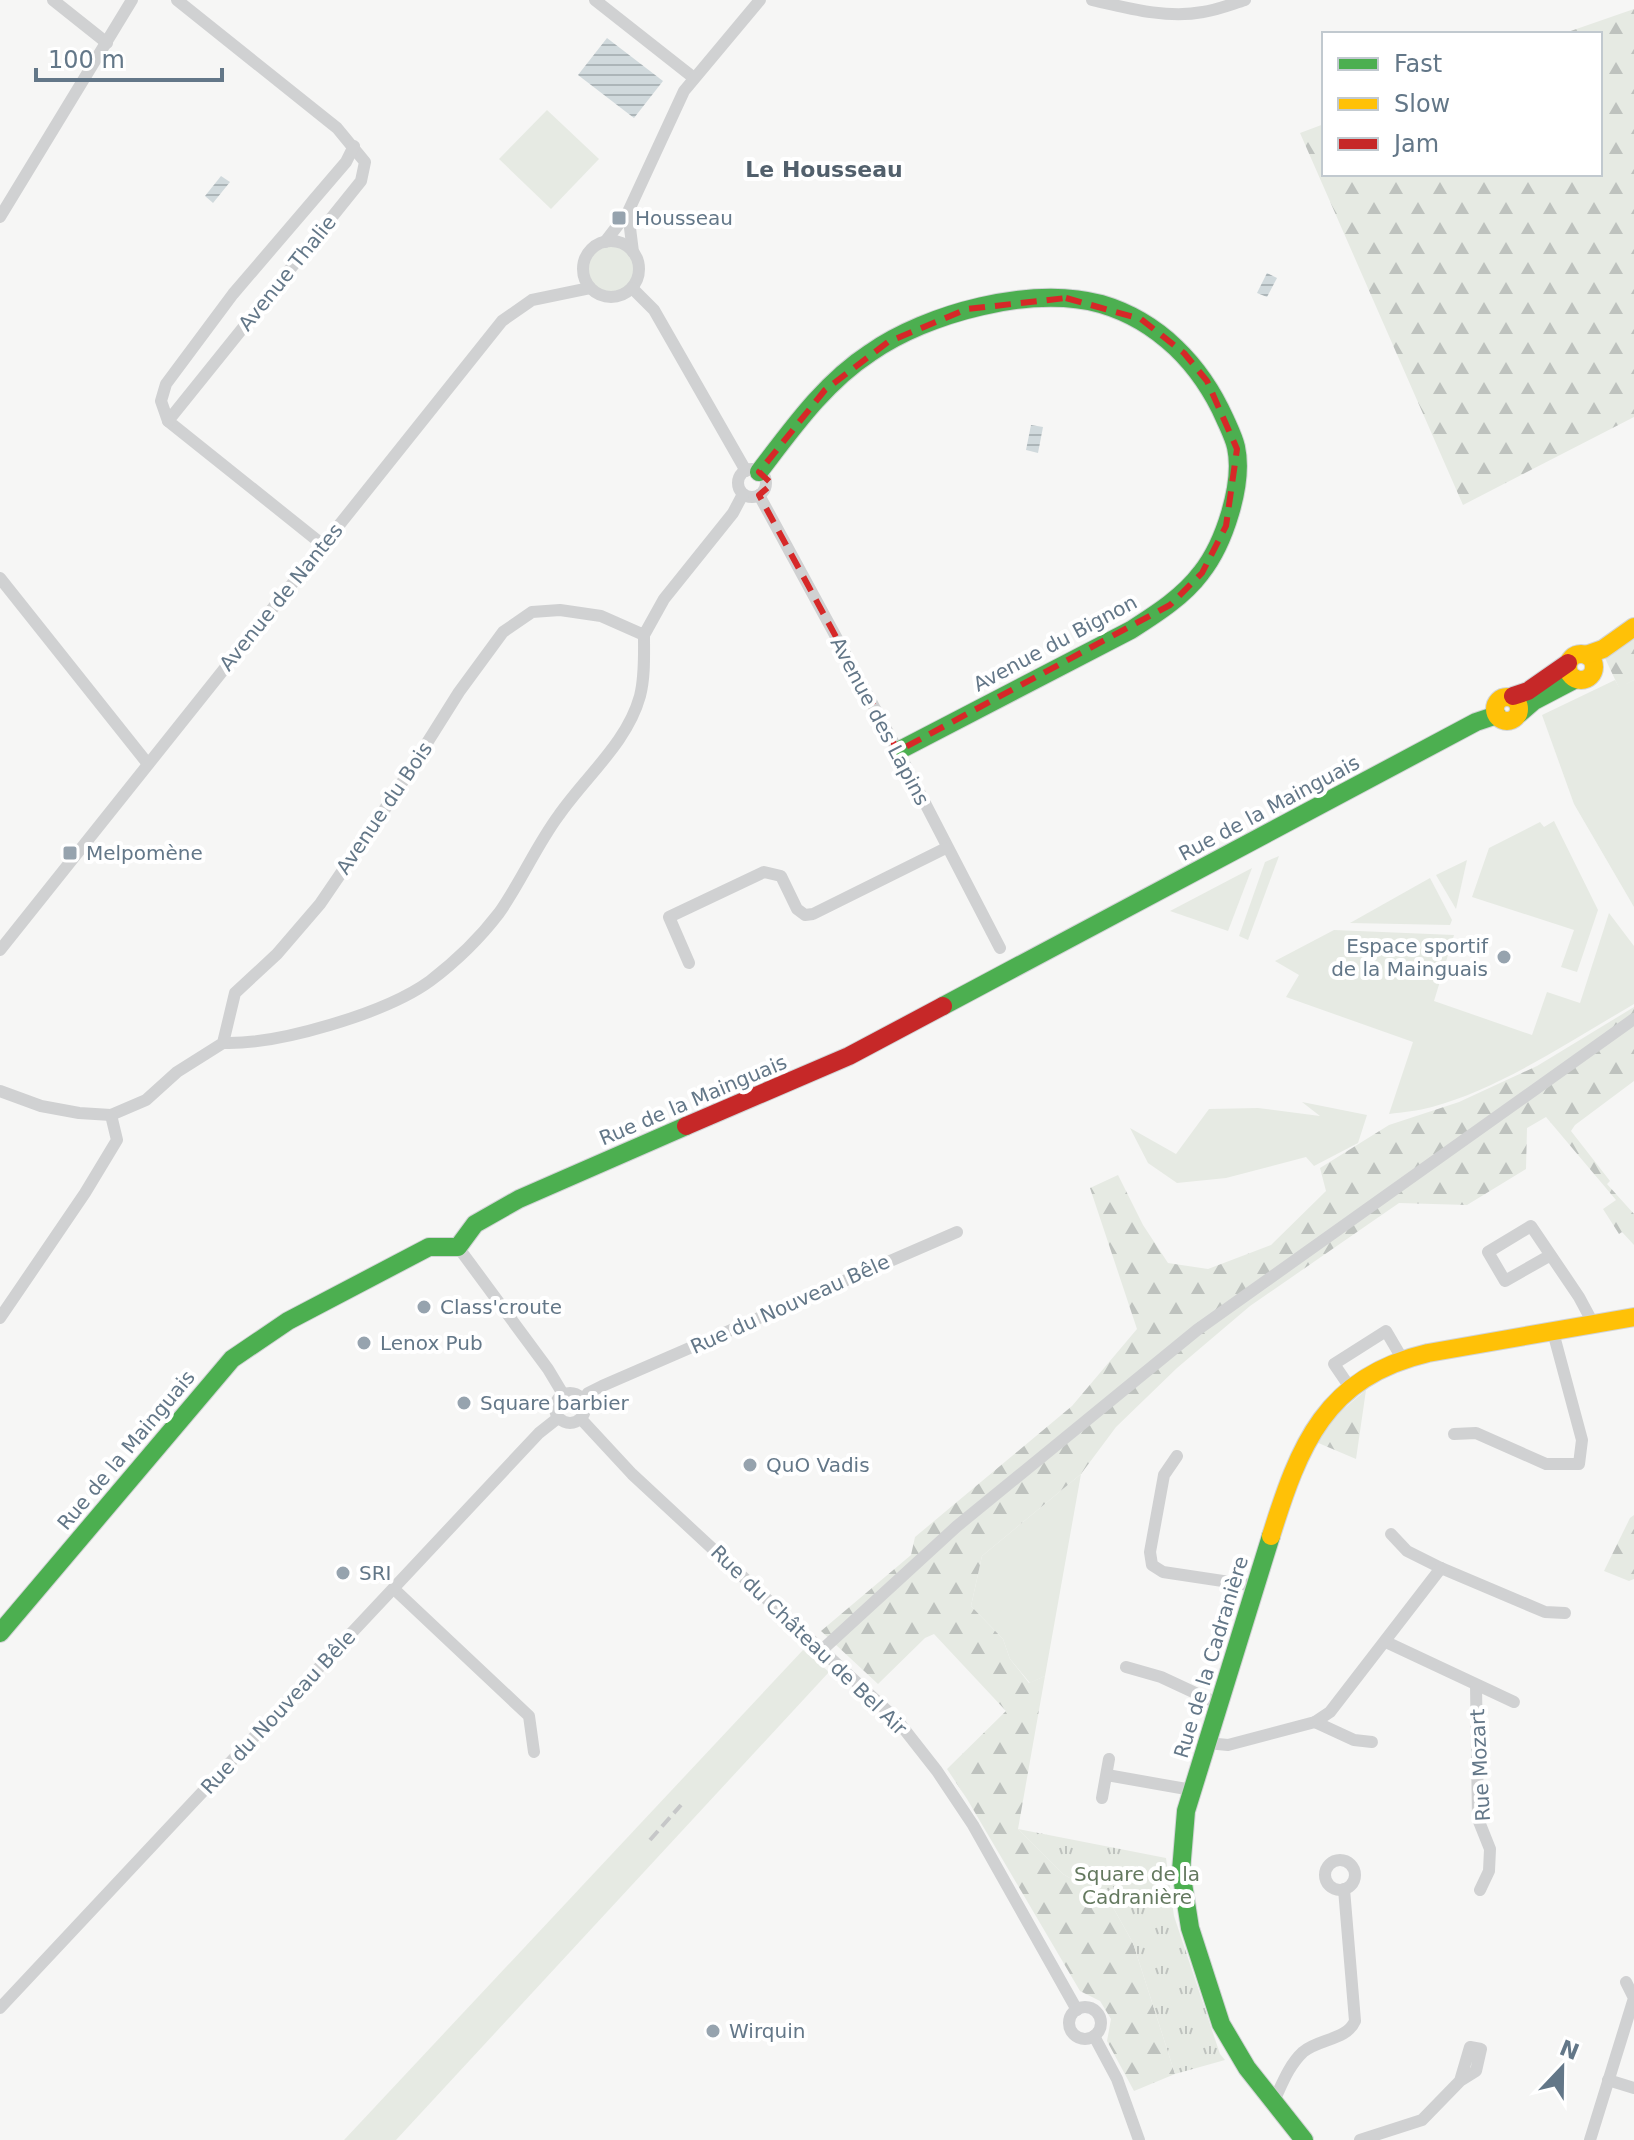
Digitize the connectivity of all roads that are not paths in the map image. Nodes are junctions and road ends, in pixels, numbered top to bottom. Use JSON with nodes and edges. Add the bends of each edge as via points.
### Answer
{"nodes":[{"id":1,"x":53,"y":0,"type":"edge"},
{"id":2,"x":132,"y":0,"type":"edge"},
{"id":3,"x":177,"y":0,"type":"edge"},
{"id":4,"x":595,"y":0,"type":"edge"},
{"id":5,"x":760,"y":0,"type":"edge"},
{"id":6,"x":1092,"y":0,"type":"edge"},
{"id":7,"x":1245,"y":0,"type":"edge"},
{"id":8,"x":107,"y":43,"type":"junction"},
{"id":9,"x":694,"y":78,"type":"junction"},
{"id":10,"x":354,"y":146,"type":"junction"},
{"id":11,"x":628,"y":212,"type":"junction"},
{"id":12,"x":0,"y":217,"type":"edge"},
{"id":13,"x":605,"y":242,"type":"junction"},
{"id":14,"x":633,"y":252,"type":"junction"},
{"id":15,"x":590,"y":288,"type":"junction"},
{"id":16,"x":632,"y":288,"type":"junction"},
{"id":17,"x":168,"y":421,"type":"junction"},
{"id":18,"x":753,"y":472,"type":"junction"},
{"id":19,"x":743,"y":494,"type":"junction"},
{"id":20,"x":759,"y":495,"type":"junction"},
{"id":21,"x":323,"y":545,"type":"junction"},
{"id":22,"x":0,"y":578,"type":"edge"},
{"id":23,"x":1634,"y":627,"type":"edge"},
{"id":24,"x":644,"y":635,"type":"junction"},
{"id":25,"x":1634,"y":643,"type":"edge"},
{"id":26,"x":1581,"y":666,"type":"junction"},
{"id":27,"x":898,"y":751,"type":"junction"},
{"id":28,"x":148,"y":764,"type":"junction"},
{"id":29,"x":946,"y":848,"type":"junction"},
{"id":30,"x":1000,"y":948,"type":"dead end"},
{"id":31,"x":0,"y":950,"type":"edge"},
{"id":32,"x":689,"y":963,"type":"dead end"},
{"id":33,"x":1634,"y":1019,"type":"edge"},
{"id":34,"x":223,"y":1043,"type":"junction"},
{"id":35,"x":0,"y":1091,"type":"edge"},
{"id":36,"x":111,"y":1115,"type":"junction"},
{"id":37,"x":957,"y":1232,"type":"dead end"},
{"id":38,"x":458,"y":1247,"type":"junction"},
{"id":39,"x":1549,"y":1256,"type":"junction"},
{"id":40,"x":1634,"y":1317,"type":"edge"},
{"id":41,"x":0,"y":1318,"type":"edge"},
{"id":42,"x":1594,"y":1325,"type":"junction"},
{"id":43,"x":1553,"y":1332,"type":"junction"},
{"id":44,"x":1403,"y":1360,"type":"junction"},
{"id":45,"x":1351,"y":1389,"type":"junction"},
{"id":46,"x":563,"y":1394,"type":"junction"},
{"id":47,"x":583,"y":1400,"type":"junction"},
{"id":48,"x":558,"y":1418,"type":"junction"},
{"id":49,"x":581,"y":1419,"type":"junction"},
{"id":50,"x":1454,"y":1434,"type":"dead end"},
{"id":51,"x":1177,"y":1456,"type":"dead end"},
{"id":52,"x":1391,"y":1534,"type":"dead end"},
{"id":53,"x":1441,"y":1568,"type":"junction"},
{"id":54,"x":1256,"y":1586,"type":"junction"},
{"id":55,"x":394,"y":1589,"type":"junction"},
{"id":56,"x":1565,"y":1613,"type":"dead end"},
{"id":57,"x":0,"y":1633,"type":"edge"},
{"id":58,"x":1386,"y":1642,"type":"junction"},
{"id":59,"x":823,"y":1649,"type":"junction"},
{"id":60,"x":1126,"y":1667,"type":"dead end"},
{"id":61,"x":1476,"y":1685,"type":"junction"},
{"id":62,"x":1514,"y":1702,"type":"dead end"},
{"id":63,"x":1219,"y":1704,"type":"junction"},
{"id":64,"x":1315,"y":1722,"type":"junction"},
{"id":65,"x":1372,"y":1742,"type":"dead end"},
{"id":66,"x":1207,"y":1743,"type":"junction"},
{"id":67,"x":534,"y":1752,"type":"dead end"},
{"id":68,"x":1109,"y":1759,"type":"dead end"},
{"id":69,"x":1107,"y":1775,"type":"junction"},
{"id":70,"x":1192,"y":1790,"type":"junction"},
{"id":71,"x":1102,"y":1798,"type":"dead end"},
{"id":72,"x":1344,"y":1889,"type":"dead end"},
{"id":73,"x":1480,"y":1890,"type":"dead end"},
{"id":74,"x":1626,"y":1982,"type":"dead end"},
{"id":75,"x":0,"y":2008,"type":"edge"},
{"id":76,"x":1077,"y":2010,"type":"junction"},
{"id":77,"x":1094,"y":2036,"type":"junction"},
{"id":78,"x":1608,"y":2080,"type":"junction"},
{"id":79,"x":1460,"y":2081,"type":"dead end"},
{"id":80,"x":1634,"y":2088,"type":"edge"},
{"id":81,"x":1274,"y":2101,"type":"junction"},
{"id":82,"x":1139,"y":2140,"type":"edge"},
{"id":83,"x":1304,"y":2140,"type":"edge"},
{"id":84,"x":1360,"y":2140,"type":"edge"},
{"id":85,"x":1590,"y":2140,"type":"edge"}],
"edges":[{"from":1,"to":8,"type":"street"},
{"from":2,"to":8,"type":"street"},
{"from":3,"to":10,"type":"street"},
{"from":4,"to":9,"type":"street"},
{"from":5,"to":9,"type":"street"},
{"from":6,"to":7,"type":"street","via":[[1165,13],[1202,13]]},
{"from":8,"to":12,"type":"street"},
{"from":9,"to":11,"type":"street"},
{"from":10,"to":17,"type":"street","via":[[166,384],[161,401]]},
{"from":10,"to":17,"type":"street","name":"Avenue Thalie","via":[[365,162],[361,181]]},
{"from":11,"to":13,"type":"street"},
{"from":11,"to":14,"type":"street"},
{"from":13,"to":14,"type":"street","via":[[621,243]]},
{"from":13,"to":15,"type":"street","via":[[591,250],[583,265]]},
{"from":14,"to":16,"type":"street","via":[[639,270]]},
{"from":15,"to":16,"type":"street","via":[[616,297]]},
{"from":15,"to":21,"type":"street","name":"Avenue de Nantes","via":[[532,300],[512,311]]},
{"from":16,"to":18,"type":"street","via":[[654,310]]},
{"from":17,"to":21,"type":"street"},
{"from":18,"to":19,"type":"street","via":[[738,482]]},
{"from":18,"to":20,"type":"street","via":[[765,484]]},
{"from":18,"to":27,"type":"street","name":"Avenue du Bignon","via":[[825,390],[859,362],[900,336],[967,309],[1066,298],[1100,304],[1141,319],[1184,353],[1207,381],[1237,449],[1236,489],[1226,526],[1202,573],[1170,605],[1123,635]]},
{"from":19,"to":20,"type":"street"},
{"from":19,"to":24,"type":"street","via":[[664,599]]},
{"from":20,"to":27,"type":"street","name":"Avenue des Lapins"},
{"from":21,"to":28,"type":"street","name":"Avenue de Nantes"},
{"from":22,"to":28,"type":"street"},
{"from":23,"to":26,"type":"street"},
{"from":24,"to":34,"type":"street","via":[[640,694],[628,727],[559,815],[498,915],[456,959],[427,983],[367,1011],[289,1036]]},
{"from":24,"to":34,"type":"street","name":"Avenue du Bois","via":[[601,616],[560,610],[532,612],[503,632],[320,904],[235,993]]},
{"from":25,"to":26,"type":"street"},
{"from":26,"to":38,"type":"street","name":"Rue de la Mainguais","via":[[1528,691],[1515,705],[1504,697],[1497,701],[1497,715],[849,1056],[519,1199],[475,1224]]},
{"from":27,"to":29,"type":"street","name":"Avenue des Lapins"},
{"from":28,"to":31,"type":"street","name":"Avenue de Nantes"},
{"from":29,"to":30,"type":"street","name":"Avenue des Lapins"},
{"from":29,"to":32,"type":"street","via":[[813,914],[797,909],[781,876],[764,872],[669,917]]},
{"from":33,"to":59,"type":"street","via":[[1197,1330],[956,1527]]},
{"from":34,"to":36,"type":"street","via":[[177,1072],[146,1100]]},
{"from":35,"to":36,"type":"street","via":[[41,1106]]},
{"from":36,"to":41,"type":"street","via":[[117,1140]]},
{"from":37,"to":47,"type":"street","name":"Rue du Nouveau Bêle","via":[[602,1386]]},
{"from":38,"to":46,"type":"street"},
{"from":38,"to":57,"type":"street","name":"Rue de la Mainguais","via":[[429,1247],[288,1321],[232,1359]]},
{"from":39,"to":39,"type":"street","via":[[1531,1226],[1488,1252],[1505,1281]]},
{"from":39,"to":42,"type":"street"},
{"from":40,"to":42,"type":"street","name":"Rue de la Cadranière"},
{"from":42,"to":43,"type":"street","name":"Rue de la Cadranière"},
{"from":43,"to":44,"type":"street","name":"Rue de la Cadranière"},
{"from":43,"to":50,"type":"street","via":[[1582,1440],[1579,1464],[1546,1464],[1476,1433]]},
{"from":44,"to":45,"type":"street","name":"Rue de la Cadranière"},
{"from":44,"to":45,"type":"street","via":[[1386,1331],[1334,1364]]},
{"from":45,"to":54,"type":"street","name":"Rue de la Cadranière","via":[[1316,1425],[1297,1457]]},
{"from":46,"to":47,"type":"street"},
{"from":46,"to":48,"type":"street","via":[[555,1405]]},
{"from":47,"to":49,"type":"street"},
{"from":48,"to":49,"type":"street","via":[[567,1423]]},
{"from":48,"to":55,"type":"street","name":"Rue du Nouveau Bêle"},
{"from":49,"to":59,"type":"street","name":"Rue du Château de Bel Air","via":[[632,1474]]},
{"from":51,"to":54,"type":"street","via":[[1164,1475],[1152,1565],[1163,1572]]},
{"from":52,"to":53,"type":"street","via":[[1407,1551]]},
{"from":53,"to":56,"type":"street","via":[[1545,1612]]},
{"from":53,"to":58,"type":"street"},
{"from":54,"to":63,"type":"street","name":"Rue de la Cadranière"},
{"from":55,"to":67,"type":"street","via":[[529,1716]]},
{"from":55,"to":75,"type":"street","name":"Rue du Nouveau Bêle"},
{"from":58,"to":61,"type":"street","name":"Rue Mozart"},
{"from":58,"to":64,"type":"street","via":[[1330,1712]]},
{"from":59,"to":76,"type":"street","name":"Rue du Château de Bel Air","via":[[888,1711],[937,1771]]},
{"from":60,"to":63,"type":"street"},
{"from":61,"to":62,"type":"street","name":"Rue Mozart"},
{"from":61,"to":73,"type":"street","name":"Rue Mozart","via":[[1478,1819],[1490,1849],[1489,1871]]},
{"from":63,"to":66,"type":"street","name":"Rue de la Cadranière"},
{"from":64,"to":65,"type":"street","via":[[1354,1740]]},
{"from":64,"to":66,"type":"street","via":[[1228,1745]]},
{"from":66,"to":70,"type":"street","name":"Rue de la Cadranière"},
{"from":68,"to":69,"type":"street"},
{"from":69,"to":70,"type":"street"},
{"from":69,"to":71,"type":"street"},
{"from":70,"to":81,"type":"street","name":"Rue de la Cadranière","via":[[1180,1862],[1189,1928],[1229,2039]]},
{"from":72,"to":81,"type":"street","via":[[1355,2021],[1349,2031],[1304,2051]]},
{"from":74,"to":78,"type":"street","via":[[1634,1998]]},
{"from":76,"to":77,"type":"street","via":[[1089,2008],[1099,2015],[1101,2026]]},
{"from":76,"to":77,"type":"street","via":[[1070,2020],[1072,2032],[1082,2039]]},
{"from":77,"to":82,"type":"street","via":[[1117,2079]]},
{"from":78,"to":80,"type":"street"},
{"from":78,"to":85,"type":"street"},
{"from":79,"to":84,"type":"street","via":[[1422,2120]]},
{"from":81,"to":83,"type":"street","name":"Rue de la Cadranière"}]}
